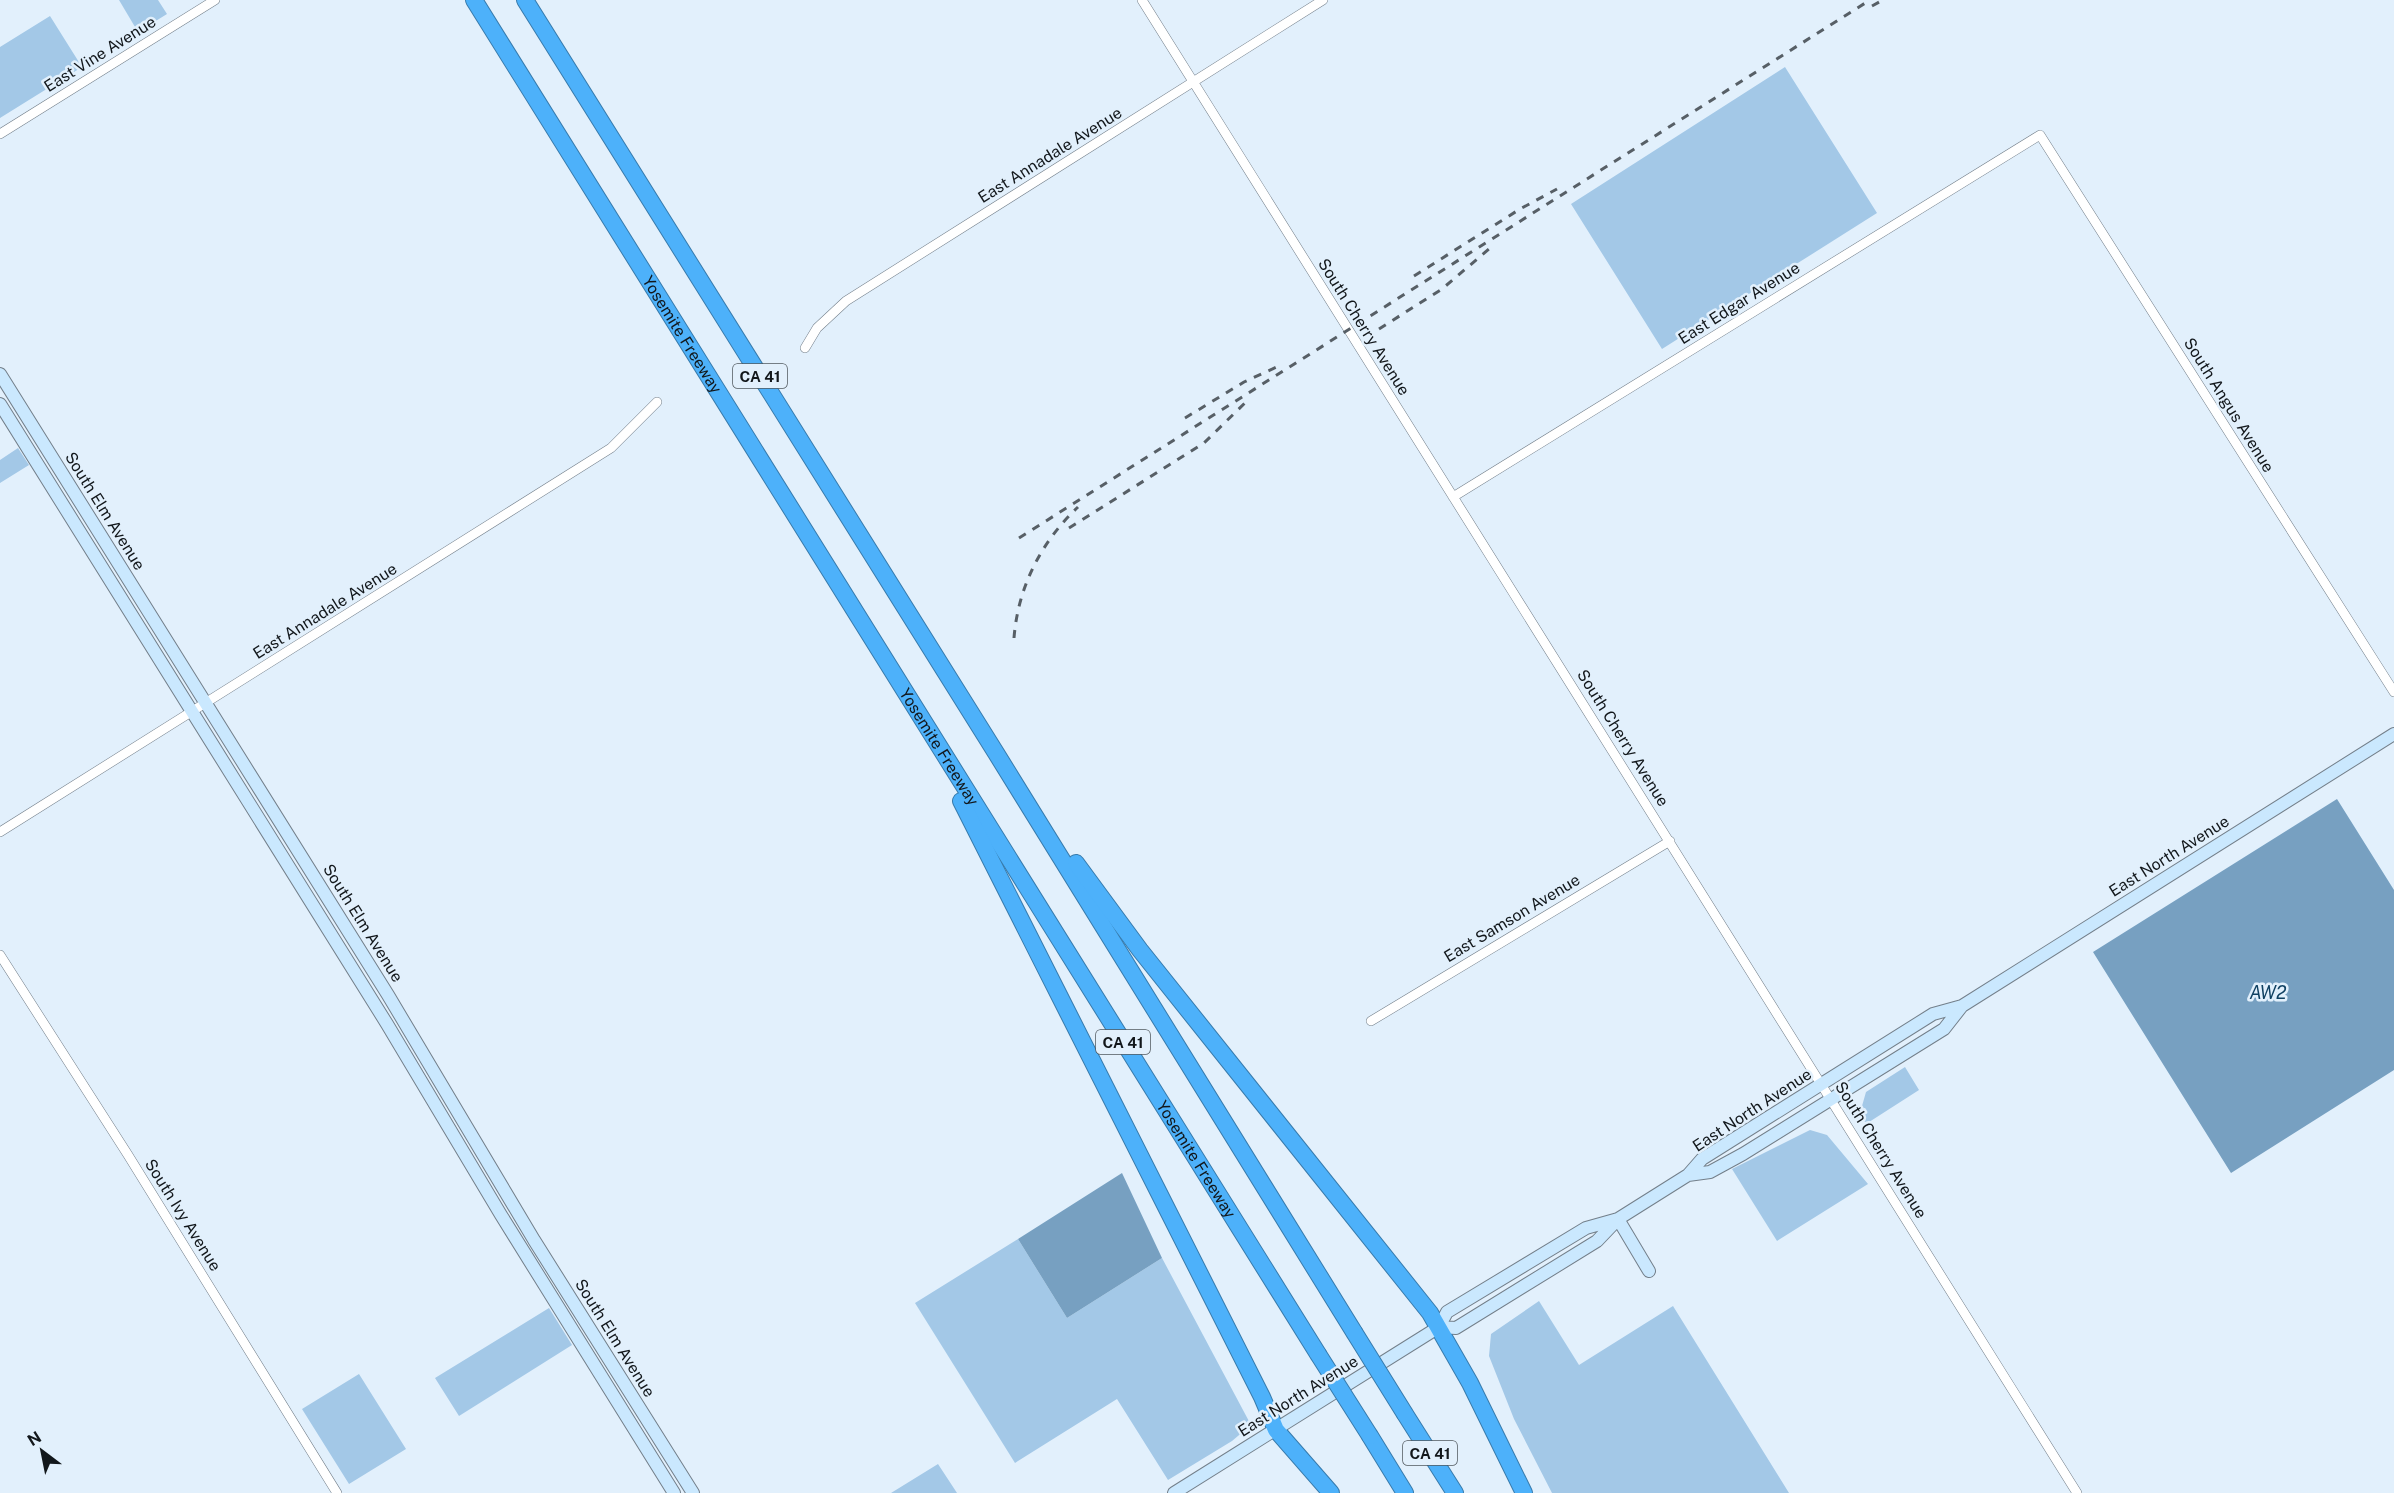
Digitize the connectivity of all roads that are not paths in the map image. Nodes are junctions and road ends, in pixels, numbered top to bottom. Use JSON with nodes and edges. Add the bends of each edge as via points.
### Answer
{"nodes":[{"id":1,"x":215,"y":0,"type":"edge"},
{"id":2,"x":474,"y":0,"type":"edge"},
{"id":3,"x":525,"y":0,"type":"edge"},
{"id":4,"x":1142,"y":0,"type":"edge"},
{"id":5,"x":1323,"y":0,"type":"edge"},
{"id":6,"x":1193,"y":82,"type":"junction"},
{"id":7,"x":0,"y":134,"type":"edge"},
{"id":8,"x":2040,"y":135,"type":"joint"},
{"id":9,"x":805,"y":348,"type":"dead end"},
{"id":10,"x":0,"y":374,"type":"edge"},
{"id":11,"x":657,"y":402,"type":"dead end"},
{"id":12,"x":0,"y":404,"type":"edge"},
{"id":13,"x":1454,"y":497,"type":"junction"},
{"id":14,"x":2394,"y":692,"type":"edge"},
{"id":15,"x":206,"y":703,"type":"junction"},
{"id":16,"x":192,"y":711,"type":"junction"},
{"id":17,"x":927,"y":730,"type":"junction"},
{"id":18,"x":2394,"y":734,"type":"edge"},
{"id":19,"x":996,"y":753,"type":"junction"},
{"id":20,"x":1,"y":828,"type":"edge"},
{"id":21,"x":1670,"y":841,"type":"junction"},
{"id":22,"x":0,"y":954,"type":"edge"},
{"id":23,"x":1962,"y":1006,"type":"junction"},
{"id":24,"x":1371,"y":1021,"type":"dead end"},
{"id":25,"x":1822,"y":1084,"type":"junction"},
{"id":26,"x":1832,"y":1100,"type":"junction"},
{"id":27,"x":1688,"y":1175,"type":"junction"},
{"id":28,"x":496,"y":1176,"type":"junction"},
{"id":29,"x":483,"y":1183,"type":"junction"},
{"id":30,"x":1618,"y":1219,"type":"junction"},
{"id":31,"x":1649,"y":1271,"type":"dead end"},
{"id":32,"x":1439,"y":1327,"type":"junction"},
{"id":33,"x":1276,"y":1430,"type":"junction"},
{"id":34,"x":337,"y":1493,"type":"edge"},
{"id":35,"x":674,"y":1493,"type":"edge"},
{"id":36,"x":693,"y":1493,"type":"edge"},
{"id":37,"x":1174,"y":1493,"type":"edge"},
{"id":38,"x":1331,"y":1493,"type":"edge"},
{"id":39,"x":1405,"y":1493,"type":"edge"},
{"id":40,"x":1455,"y":1493,"type":"edge"},
{"id":41,"x":1524,"y":1493,"type":"edge"},
{"id":42,"x":2077,"y":1493,"type":"edge"}],
"edges":[{"from":1,"to":7,"type":"street","name":"East Vine Avenue"},
{"from":2,"to":17,"type":"highway","name":"Yosemite Freeway","number":"CA 41"},
{"from":3,"to":19,"type":"highway","number":"CA 41"},
{"from":4,"to":6,"type":"street","name":"South Cherry Avenue"},
{"from":5,"to":6,"type":"street","name":"East Annadale Avenue"},
{"from":6,"to":9,"type":"street","name":"East Annadale Avenue","via":[[846,301],[817,328]]},
{"from":6,"to":13,"type":"street","name":"South Cherry Avenue"},
{"from":8,"to":13,"type":"street","name":"East Edgar Avenue"},
{"from":8,"to":14,"type":"street","name":"South Angus Avenue"},
{"from":10,"to":15,"type":"main road","name":"South Elm Avenue"},
{"from":11,"to":15,"type":"street","name":"East Annadale Avenue","via":[[611,448]]},
{"from":12,"to":16,"type":"main road","name":"South Elm Avenue"},
{"from":13,"to":21,"type":"street","name":"South Cherry Avenue"},
{"from":15,"to":16,"type":"street","name":"East Annadale Avenue"},
{"from":15,"to":28,"type":"main road","name":"South Elm Avenue"},
{"from":16,"to":20,"type":"street","name":"East Annadale Avenue"},
{"from":16,"to":29,"type":"main road","name":"South Elm Avenue"},
{"from":17,"to":33,"type":"highway"},
{"from":17,"to":39,"type":"highway","name":"Yosemite Freeway","number":"CA 41","bridge":true},
{"from":18,"to":23,"type":"main road","name":"East North Avenue"},
{"from":19,"to":32,"type":"highway","via":[[1140,950]]},
{"from":19,"to":40,"type":"highway","number":"CA 41","bridge":true},
{"from":21,"to":24,"type":"street","name":"East Samson Avenue"},
{"from":21,"to":25,"type":"street","name":"South Cherry Avenue"},
{"from":22,"to":34,"type":"street","name":"South Ivy Avenue"},
{"from":23,"to":25,"type":"main road","name":"East North Avenue","via":[[1933,1014]]},
{"from":23,"to":26,"type":"main road","name":"East North Avenue","via":[[1944,1029]]},
{"from":25,"to":26,"type":"street","name":"South Cherry Avenue"},
{"from":25,"to":27,"type":"main road","name":"East North Avenue","via":[[1702,1159]]},
{"from":26,"to":27,"type":"main road","name":"East North Avenue","via":[[1710,1172]]},
{"from":26,"to":42,"type":"street","name":"South Cherry Avenue"},
{"from":27,"to":30,"type":"main road","name":"East North Avenue"},
{"from":28,"to":29,"type":"main road"},
{"from":28,"to":36,"type":"main road","name":"South Elm Avenue"},
{"from":29,"to":35,"type":"main road","name":"South Elm Avenue"},
{"from":30,"to":31,"type":"main road"},
{"from":30,"to":32,"type":"main road","name":"East North Avenue","via":[[1586,1228],[1447,1312]]},
{"from":30,"to":32,"type":"main road","name":"East North Avenue","via":[[1597,1241],[1466,1323],[1456,1328]]},
{"from":32,"to":33,"type":"main road","name":"East North Avenue"},
{"from":32,"to":41,"type":"highway"},
{"from":33,"to":37,"type":"main road","name":"East North Avenue"},
{"from":33,"to":38,"type":"highway"}]}
